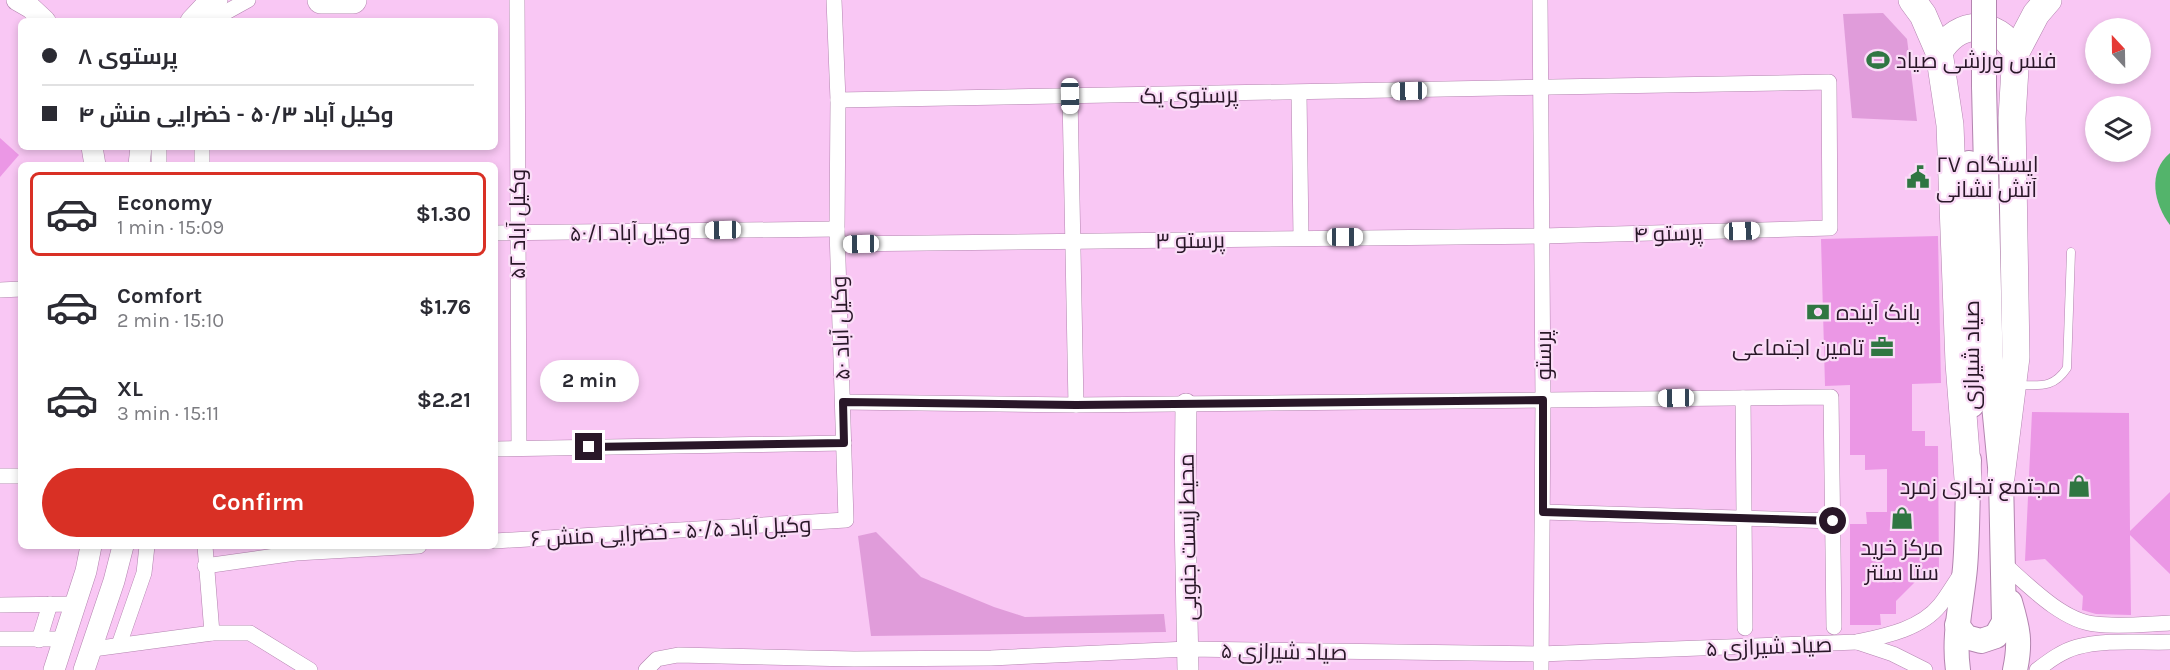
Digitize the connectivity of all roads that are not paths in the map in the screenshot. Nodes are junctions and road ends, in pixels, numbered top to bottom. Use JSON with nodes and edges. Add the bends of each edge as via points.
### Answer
{"nodes":[{"id":1,"x":17,"y":0,"type":"edge"},
{"id":2,"x":217,"y":0,"type":"edge"},
{"id":3,"x":248,"y":0,"type":"edge"},
{"id":4,"x":321,"y":0,"type":"edge"},
{"id":5,"x":352,"y":0,"type":"edge"},
{"id":6,"x":517,"y":0,"type":"edge"},
{"id":7,"x":834,"y":0,"type":"edge"},
{"id":8,"x":1540,"y":0,"type":"edge"},
{"id":9,"x":1912,"y":0,"type":"edge"},
{"id":10,"x":1968,"y":0,"type":"edge"},
{"id":11,"x":1984,"y":0,"type":"edge"},
{"id":12,"x":2049,"y":0,"type":"edge"},
{"id":13,"x":42,"y":18,"type":"edge"},
{"id":14,"x":193,"y":18,"type":"edge"},
{"id":15,"x":215,"y":18,"type":"edge"},
{"id":16,"x":1939,"y":52,"type":"junction"},
{"id":17,"x":2016,"y":52,"type":"junction"},
{"id":18,"x":1976,"y":86,"type":"junction"},
{"id":19,"x":1541,"y":89,"type":"junction"},
{"id":20,"x":1299,"y":93,"type":"junction"},
{"id":21,"x":1070,"y":96,"type":"junction"},
{"id":22,"x":838,"y":100,"type":"junction"},
{"id":23,"x":1830,"y":228,"type":"joint"},
{"id":24,"x":498,"y":233,"type":"edge"},
{"id":25,"x":517,"y":233,"type":"junction"},
{"id":26,"x":838,"y":236,"type":"junction"},
{"id":27,"x":1542,"y":236,"type":"junction"},
{"id":28,"x":1301,"y":238,"type":"junction"},
{"id":29,"x":1073,"y":242,"type":"junction"},
{"id":30,"x":2071,"y":252,"type":"dead end"},
{"id":31,"x":18,"y":289,"type":"edge"},
{"id":32,"x":0,"y":290,"type":"edge"},
{"id":33,"x":2012,"y":384,"type":"junction"},
{"id":34,"x":1743,"y":398,"type":"junction"},
{"id":35,"x":1543,"y":400,"type":"junction"},
{"id":36,"x":843,"y":402,"type":"junction"},
{"id":37,"x":1186,"y":404,"type":"junction"},
{"id":38,"x":1076,"y":405,"type":"junction"},
{"id":39,"x":844,"y":443,"type":"junction"},
{"id":40,"x":519,"y":448,"type":"junction"},
{"id":41,"x":498,"y":449,"type":"edge"},
{"id":42,"x":0,"y":476,"type":"edge"},
{"id":43,"x":18,"y":476,"type":"edge"},
{"id":44,"x":2001,"y":477,"type":"junction"},
{"id":45,"x":1968,"y":479,"type":"junction"},
{"id":46,"x":1543,"y":512,"type":"junction"},
{"id":47,"x":1744,"y":518,"type":"junction"},
{"id":48,"x":846,"y":520,"type":"joint"},
{"id":49,"x":1833,"y":521,"type":"junction"},
{"id":50,"x":498,"y":542,"type":"edge"},
{"id":51,"x":90,"y":549,"type":"edge"},
{"id":52,"x":122,"y":549,"type":"edge"},
{"id":53,"x":147,"y":549,"type":"edge"},
{"id":54,"x":205,"y":549,"type":"edge"},
{"id":55,"x":366,"y":549,"type":"edge"},
{"id":56,"x":205,"y":566,"type":"junction"},
{"id":57,"x":1965,"y":568,"type":"junction"},
{"id":58,"x":2004,"y":573,"type":"junction"},
{"id":59,"x":50,"y":604,"type":"junction"},
{"id":60,"x":76,"y":604,"type":"junction"},
{"id":61,"x":0,"y":605,"type":"edge"},
{"id":62,"x":2170,"y":623,"type":"edge"},
{"id":63,"x":1957,"y":625,"type":"junction"},
{"id":64,"x":1833,"y":627,"type":"dead end"},
{"id":65,"x":1745,"y":628,"type":"dead end"},
{"id":66,"x":212,"y":633,"type":"junction"},
{"id":67,"x":0,"y":639,"type":"edge"},
{"id":68,"x":65,"y":639,"type":"junction"},
{"id":69,"x":39,"y":640,"type":"junction"},
{"id":70,"x":1857,"y":642,"type":"junction"},
{"id":71,"x":2170,"y":642,"type":"edge"},
{"id":72,"x":119,"y":645,"type":"junction"},
{"id":73,"x":93,"y":648,"type":"junction"},
{"id":74,"x":1540,"y":654,"type":"junction"},
{"id":75,"x":1188,"y":660,"type":"edge"},
{"id":76,"x":991,"y":664,"type":"edge"},
{"id":77,"x":54,"y":670,"type":"edge"},
{"id":78,"x":84,"y":670,"type":"edge"},
{"id":79,"x":310,"y":670,"type":"edge"},
{"id":80,"x":646,"y":670,"type":"edge"},
{"id":81,"x":1541,"y":670,"type":"edge"},
{"id":82,"x":1925,"y":670,"type":"edge"},
{"id":83,"x":1958,"y":670,"type":"edge"},
{"id":84,"x":2015,"y":670,"type":"edge"},
{"id":85,"x":2037,"y":670,"type":"edge"}],
"edges":[{"from":1,"to":13,"type":"main road"},
{"from":2,"to":14,"type":"main road"},
{"from":3,"to":15,"type":"street"},
{"from":4,"to":5,"type":"highway"},
{"from":6,"to":25,"type":"street","name":"۵۲ وکیل آباد"},
{"from":7,"to":22,"type":"street","name":"۵۰ وکیل آباد"},
{"from":8,"to":19,"type":"street","name":"پرستو"},
{"from":9,"to":16,"type":"highway"},
{"from":10,"to":18,"type":"main road"},
{"from":11,"to":18,"type":"main road","bridge":true},
{"from":12,"to":17,"type":"highway","via":[[2036,14]]},
{"from":16,"to":17,"type":"highway","via":[[1952,36],[1983,27],[2002,35]]},
{"from":16,"to":45,"type":"highway","via":[[1950,125],[1959,363]]},
{"from":17,"to":33,"type":"highway","via":[[2012,118],[2016,357]]},
{"from":18,"to":44,"type":"main road","name":"صیاد شیرازی","via":[[1991,374]]},
{"from":18,"to":45,"type":"main road","name":"صیاد شیرازی"},
{"from":19,"to":20,"type":"street","name":"پرستوی یک"},
{"from":19,"to":23,"type":"street","name":"پرستوی یک","via":[[1828,82]]},
{"from":19,"to":27,"type":"street","name":"پرستو"},
{"from":20,"to":21,"type":"street","name":"پرستوی یک"},
{"from":20,"to":28,"type":"street"},
{"from":21,"to":22,"type":"street","name":"پرستوی یک"},
{"from":21,"to":29,"type":"street"},
{"from":22,"to":26,"type":"street","name":"۵۰ وکیل آباد"},
{"from":23,"to":27,"type":"street","name":"پرستو ۴"},
{"from":24,"to":25,"type":"street","name":"وکیل آباد ۵۰/۱"},
{"from":25,"to":26,"type":"street","name":"وکیل آباد ۵۰/۱"},
{"from":25,"to":40,"type":"street","name":"۵۲ وکیل آباد"},
{"from":26,"to":29,"type":"street","name":"پرستو ۳"},
{"from":26,"to":36,"type":"street","name":"۵۰ وکیل آباد"},
{"from":27,"to":28,"type":"street","name":"پرستو ۳"},
{"from":27,"to":35,"type":"street","name":"پرستو"},
{"from":28,"to":29,"type":"street","name":"پرستو ۳"},
{"from":29,"to":38,"type":"street"},
{"from":30,"to":33,"type":"lane","via":[[2067,368],[2051,384]]},
{"from":31,"to":32,"type":"street"},
{"from":33,"to":44,"type":"highway"},
{"from":34,"to":35,"type":"street"},
{"from":34,"to":47,"type":"street"},
{"from":34,"to":49,"type":"street","via":[[1831,397]]},
{"from":35,"to":37,"type":"street"},
{"from":35,"to":46,"type":"street","name":"پرستو"},
{"from":36,"to":38,"type":"street"},
{"from":36,"to":39,"type":"street","name":"۵۰ وکیل آباد"},
{"from":37,"to":38,"type":"street"},
{"from":37,"to":75,"type":"main road","name":"محیط زیست جنوبی"},
{"from":39,"to":40,"type":"street"},
{"from":39,"to":48,"type":"street","name":"۵۰ وکیل آباد"},
{"from":40,"to":41,"type":"street"},
{"from":42,"to":43,"type":"street"},
{"from":44,"to":58,"type":"main road","name":"صیاد شیرازی"},
{"from":45,"to":57,"type":"main road","name":"صیاد شیرازی"},
{"from":46,"to":47,"type":"street"},
{"from":46,"to":74,"type":"street","name":"پرستو"},
{"from":47,"to":49,"type":"street"},
{"from":47,"to":65,"type":"street"},
{"from":48,"to":50,"type":"street","name":"وکیل آباد ۵۰/۵ - خضرایی منش ۶"},
{"from":49,"to":64,"type":"street"},
{"from":51,"to":60,"type":"main road"},
{"from":52,"to":73,"type":"main road"},
{"from":53,"to":72,"type":"street","via":[[144,573]]},
{"from":54,"to":56,"type":"street"},
{"from":55,"to":56,"type":"street","via":[[296,553]]},
{"from":56,"to":66,"type":"street"},
{"from":57,"to":63,"type":"main road","name":"صیاد شیرازی"},
{"from":57,"to":70,"type":"street","name":"صیاد شیرازی ۵","via":[[1939,607],[1916,624]]},
{"from":58,"to":62,"type":"street","via":[[2080,620],[2095,624]]},
{"from":58,"to":63,"type":"main road","via":[[2004,622],[1996,636],[1982,641],[1966,637]]},
{"from":58,"to":84,"type":"main road","via":[[2018,630]]},
{"from":59,"to":60,"type":"street"},
{"from":59,"to":61,"type":"street"},
{"from":59,"to":69,"type":"street"},
{"from":60,"to":68,"type":"main road"},
{"from":63,"to":83,"type":"main road","name":"صیاد شیرازی"},
{"from":66,"to":72,"type":"street"},
{"from":66,"to":79,"type":"street","via":[[250,633]]},
{"from":67,"to":69,"type":"street"},
{"from":68,"to":69,"type":"street"},
{"from":68,"to":77,"type":"main road"},
{"from":70,"to":74,"type":"street","name":"صیاد شیرازی ۵"},
{"from":70,"to":82,"type":"street","name":"صیاد شیرازی ۵"},
{"from":71,"to":85,"type":"street","via":[[2075,647]]},
{"from":72,"to":73,"type":"street"},
{"from":73,"to":78,"type":"main road"},
{"from":74,"to":75,"type":"street","name":"صیاد شیرازی ۵"},
{"from":74,"to":81,"type":"street","name":"پرستو"},
{"from":75,"to":76,"type":"street","name":"صیاد شیرازی ۵"},
{"from":76,"to":80,"type":"street","name":"صیاد شیرازی ۵","via":[[678,655],[657,659]]}]}
